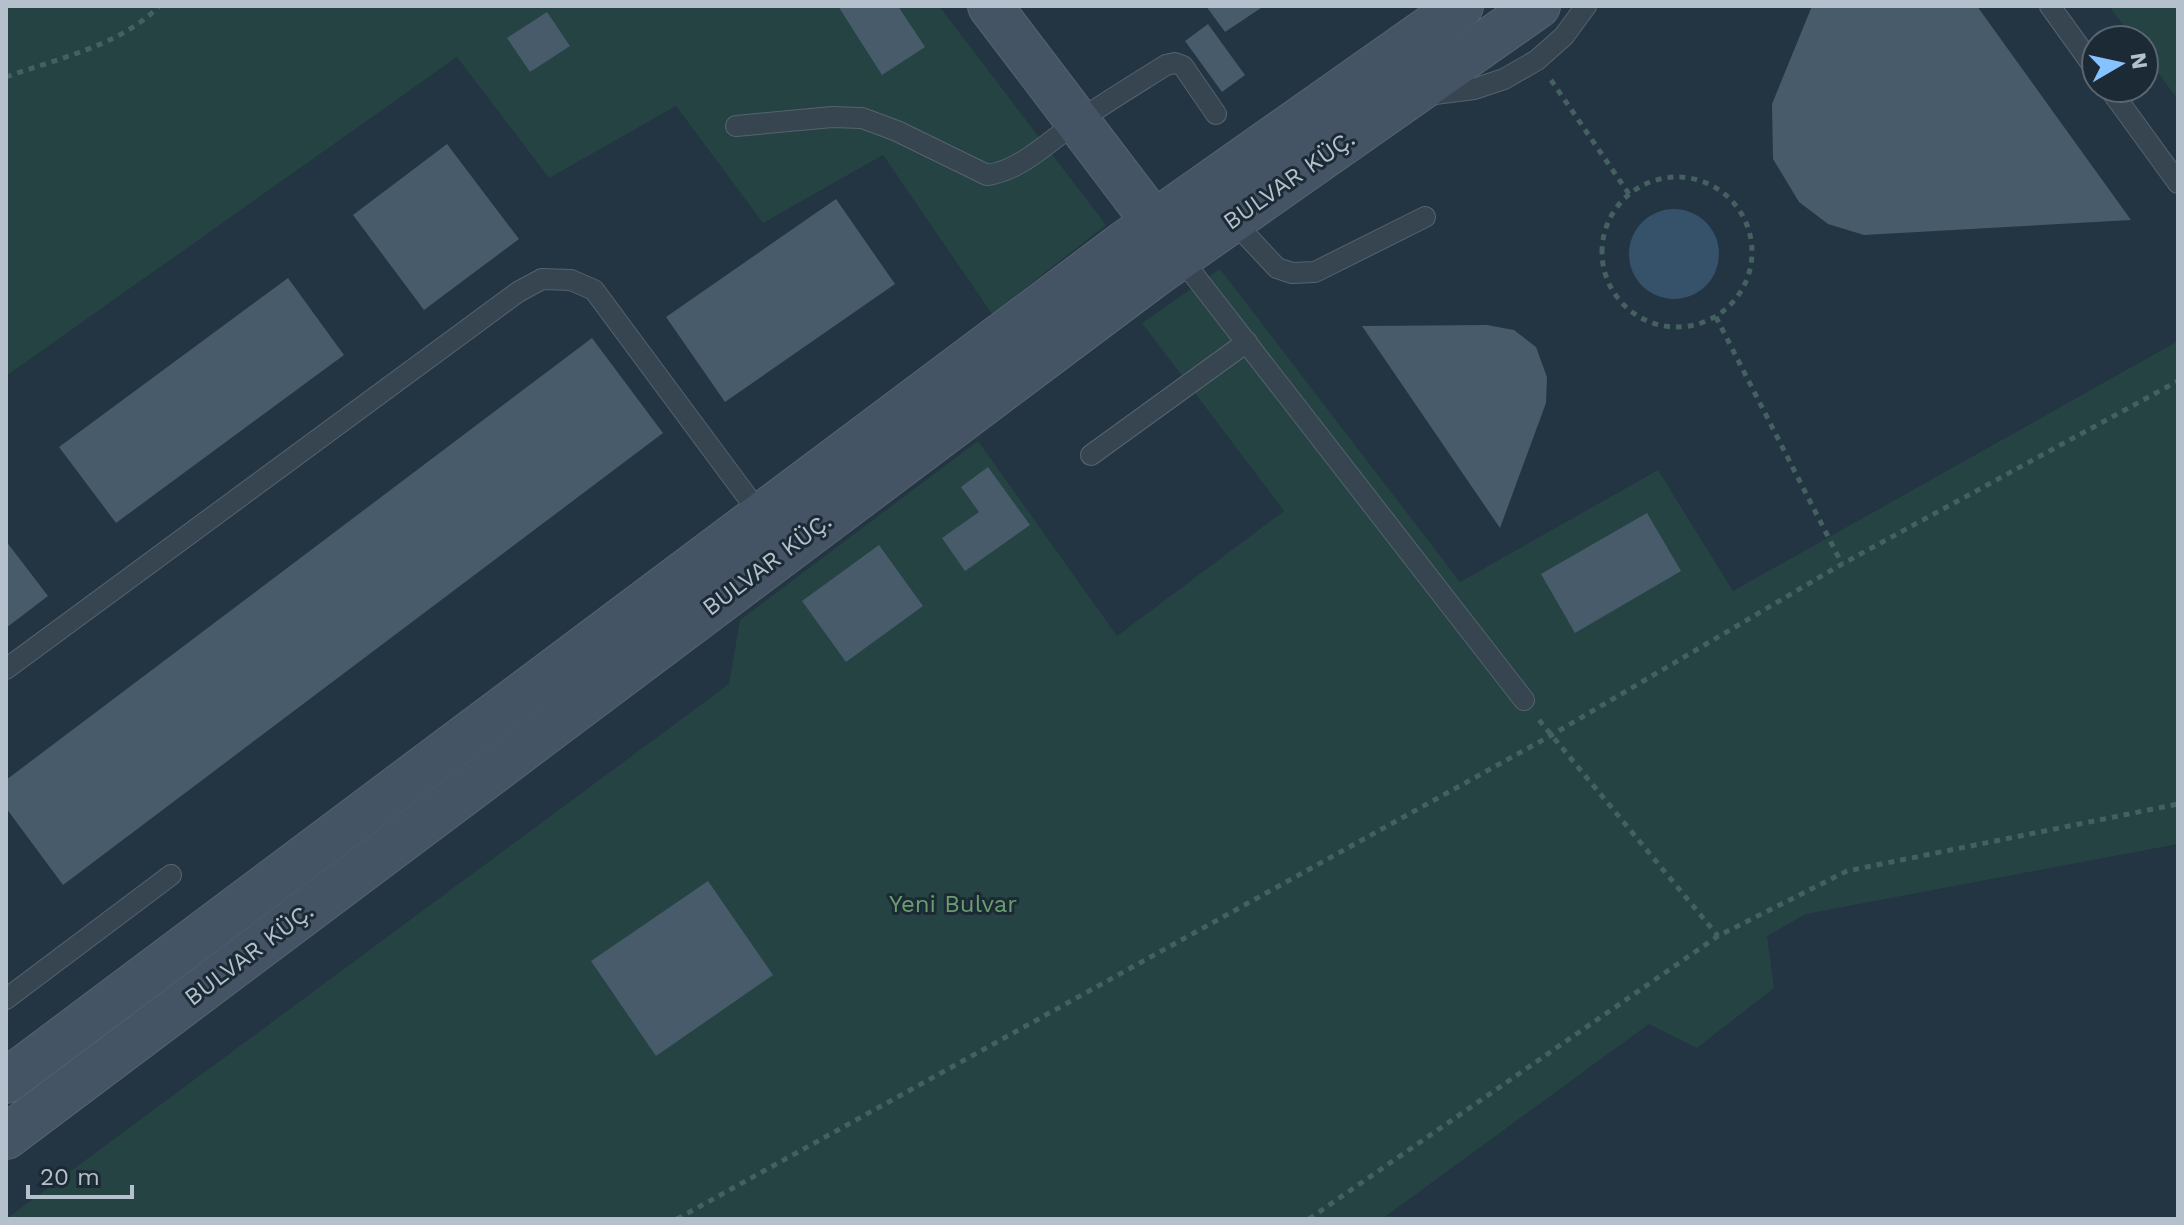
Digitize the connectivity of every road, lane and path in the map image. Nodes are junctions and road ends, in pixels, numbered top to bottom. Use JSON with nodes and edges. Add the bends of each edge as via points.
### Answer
{"nodes":[{"id":1,"x":159,"y":6,"type":"edge"},
{"id":2,"x":990,"y":6,"type":"edge"},
{"id":3,"x":1461,"y":6,"type":"edge"},
{"id":4,"x":1538,"y":6,"type":"edge"},
{"id":5,"x":1586,"y":6,"type":"edge"},
{"id":6,"x":2050,"y":6,"type":"edge"},
{"id":7,"x":2080,"y":48,"type":"edge"},
{"id":8,"x":1537,"y":60,"type":"junction"},
{"id":9,"x":6,"y":77,"type":"edge"},
{"id":10,"x":1408,"y":97,"type":"junction"},
{"id":11,"x":2121,"y":104,"type":"edge"},
{"id":12,"x":1216,"y":114,"type":"dead end"},
{"id":13,"x":1078,"y":121,"type":"junction"},
{"id":14,"x":736,"y":126,"type":"dead end"},
{"id":15,"x":2178,"y":183,"type":"edge"},
{"id":16,"x":1629,"y":194,"type":"junction"},
{"id":17,"x":1425,"y":217,"type":"dead end"},
{"id":18,"x":1232,"y":220,"type":"junction"},
{"id":19,"x":1153,"y":222,"type":"junction"},
{"id":20,"x":1180,"y":257,"type":"junction"},
{"id":21,"x":1716,"y":317,"type":"junction"},
{"id":22,"x":1247,"y":342,"type":"junction"},
{"id":23,"x":2178,"y":381,"type":"edge"},
{"id":24,"x":1091,"y":455,"type":"dead end"},
{"id":25,"x":760,"y":514,"type":"junction"},
{"id":26,"x":723,"y":542,"type":"junction"},
{"id":27,"x":1842,"y":564,"type":"junction"},
{"id":28,"x":750,"y":577,"type":"junction"},
{"id":29,"x":6,"y":669,"type":"edge"},
{"id":30,"x":1524,"y":700,"type":"joint"},
{"id":31,"x":1550,"y":736,"type":"junction"},
{"id":32,"x":2178,"y":804,"type":"edge"},
{"id":33,"x":171,"y":875,"type":"dead end"},
{"id":34,"x":1718,"y":936,"type":"junction"},
{"id":35,"x":6,"y":999,"type":"edge"},
{"id":36,"x":6,"y":1081,"type":"edge"},
{"id":37,"x":6,"y":1137,"type":"edge"},
{"id":38,"x":677,"y":1219,"type":"edge"},
{"id":39,"x":1309,"y":1219,"type":"edge"}],
"edges":[{"from":1,"to":9,"type":"path","via":[[118,37]]},
{"from":2,"to":13,"type":"street"},
{"from":3,"to":19,"type":"street","name":"BULVAR KÜÇ."},
{"from":4,"to":10,"type":"street","name":"BULVAR KÜÇ."},
{"from":5,"to":8,"type":"lane"},
{"from":6,"to":7,"type":"lane"},
{"from":8,"to":10,"type":"lane","via":[[1474,89]]},
{"from":8,"to":16,"type":"path"},
{"from":10,"to":18,"type":"street","name":"BULVAR KÜÇ."},
{"from":11,"to":15,"type":"lane"},
{"from":12,"to":13,"type":"lane","via":[[1183,66],[1175,63]]},
{"from":13,"to":14,"type":"lane","via":[[1017,166],[987,175],[862,118]]},
{"from":13,"to":19,"type":"street"},
{"from":16,"to":21,"type":"path","via":[[1614,210],[1602,253],[1616,295],[1632,312],[1673,327]]},
{"from":16,"to":21,"type":"path","via":[[1648,182],[1693,178],[1732,199],[1751,239],[1752,262],[1739,293]]},
{"from":17,"to":18,"type":"lane","via":[[1315,272],[1292,273],[1277,268]]},
{"from":18,"to":20,"type":"street","name":"BULVAR KÜÇ."},
{"from":19,"to":20,"type":"street"},
{"from":19,"to":25,"type":"street","name":"BULVAR KÜÇ."},
{"from":20,"to":22,"type":"lane"},
{"from":20,"to":28,"type":"street","name":"BULVAR KÜÇ."},
{"from":21,"to":27,"type":"path"},
{"from":22,"to":24,"type":"lane"},
{"from":22,"to":30,"type":"lane"},
{"from":23,"to":27,"type":"path"},
{"from":25,"to":26,"type":"street","name":"BULVAR KÜÇ."},
{"from":25,"to":29,"type":"lane","via":[[594,290],[571,280],[542,279]]},
{"from":26,"to":28,"type":"street"},
{"from":26,"to":36,"type":"street","name":"BULVAR KÜÇ."},
{"from":27,"to":31,"type":"path"},
{"from":28,"to":37,"type":"street","name":"BULVAR KÜÇ."},
{"from":30,"to":31,"type":"path"},
{"from":31,"to":34,"type":"path"},
{"from":31,"to":38,"type":"path"},
{"from":32,"to":34,"type":"path","via":[[1847,871]]},
{"from":33,"to":35,"type":"lane"},
{"from":34,"to":39,"type":"path"}]}
